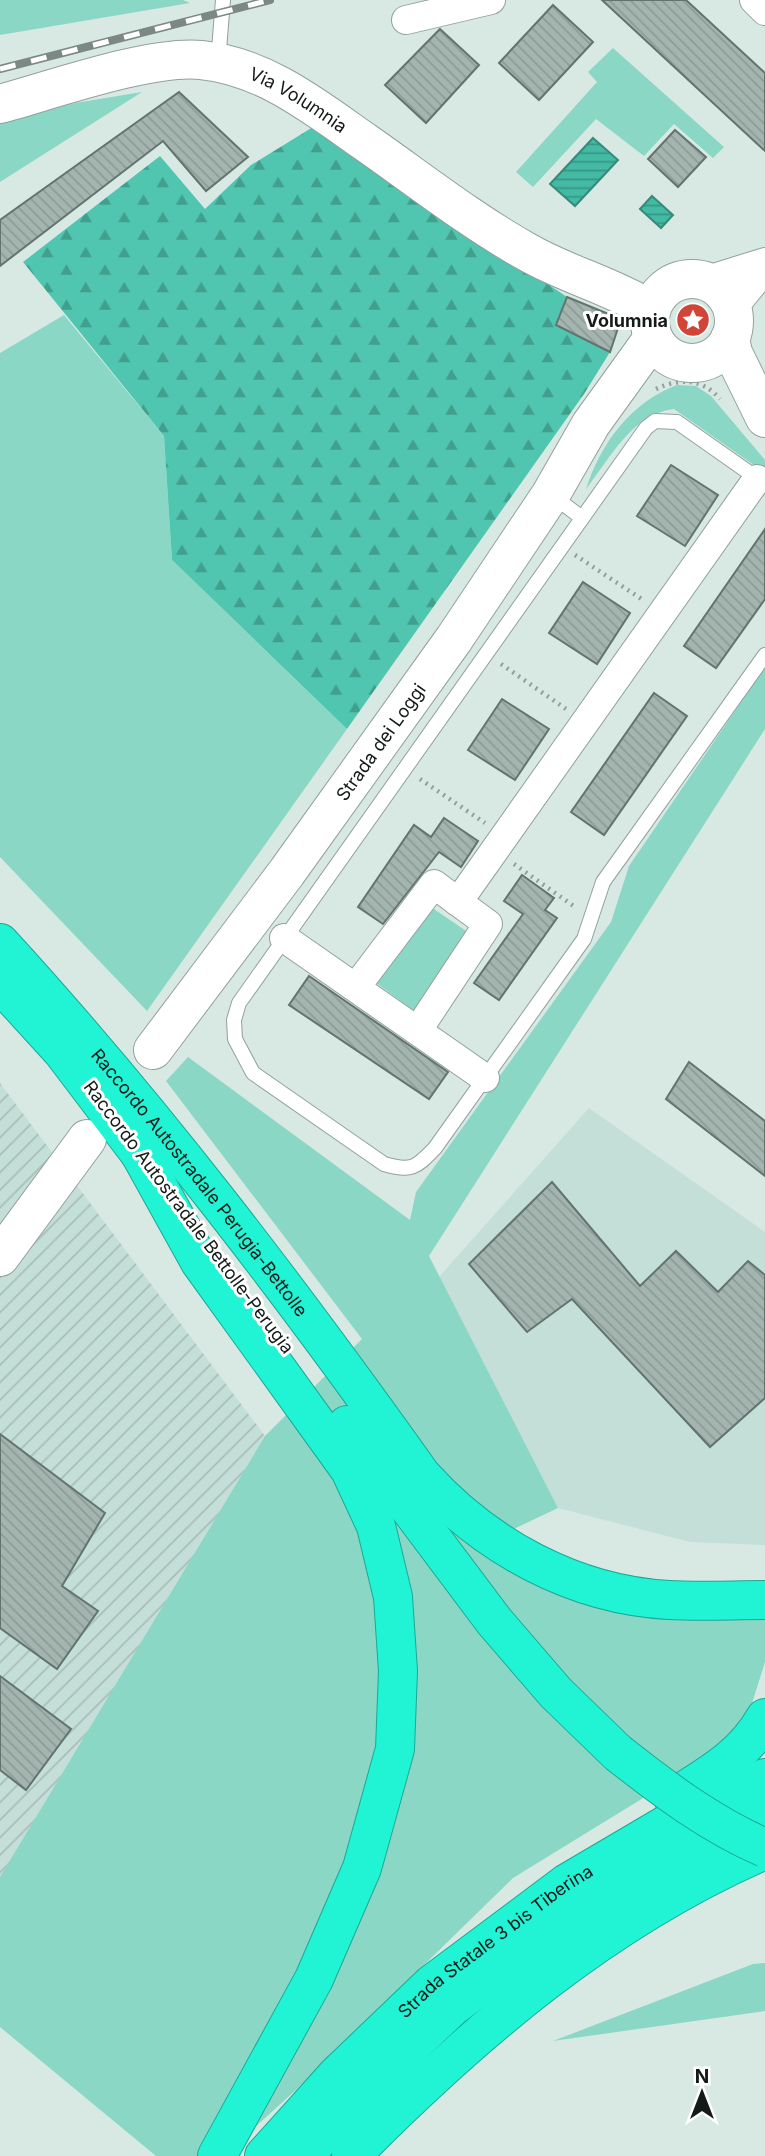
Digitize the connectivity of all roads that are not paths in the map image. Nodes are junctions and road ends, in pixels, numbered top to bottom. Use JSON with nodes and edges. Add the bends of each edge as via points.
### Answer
{"nodes":[{"id":1,"x":223,"y":0,"type":"edge"},
{"id":2,"x":491,"y":0,"type":"edge"},
{"id":3,"x":754,"y":0,"type":"edge"},
{"id":4,"x":765,"y":11,"type":"edge"},
{"id":5,"x":406,"y":20,"type":"dead end"},
{"id":6,"x":218,"y":63,"type":"junction"},
{"id":7,"x":0,"y":104,"type":"edge"},
{"id":8,"x":765,"y":262,"type":"edge"},
{"id":9,"x":765,"y":269,"type":"edge"},
{"id":10,"x":677,"y":322,"type":"junction"},
{"id":11,"x":731,"y":323,"type":"junction"},
{"id":12,"x":765,"y":419,"type":"edge"},
{"id":13,"x":761,"y":482,"type":"edge"},
{"id":14,"x":551,"y":494,"type":"junction"},
{"id":15,"x":582,"y":518,"type":"junction"},
{"id":16,"x":765,"y":655,"type":"edge"},
{"id":17,"x":301,"y":883,"type":"junction"},
{"id":18,"x":458,"y":902,"type":"junction"},
{"id":19,"x":284,"y":938,"type":"junction"},
{"id":20,"x":0,"y":943,"type":"edge"},
{"id":21,"x":0,"y":983,"type":"edge"},
{"id":22,"x":356,"y":987,"type":"junction"},
{"id":23,"x":418,"y":1030,"type":"junction"},
{"id":24,"x":153,"y":1050,"type":"dead end"},
{"id":25,"x":485,"y":1078,"type":"junction"},
{"id":26,"x":87,"y":1139,"type":"dead end"},
{"id":27,"x":0,"y":1258,"type":"edge"},
{"id":28,"x":370,"y":1452,"type":"junction"},
{"id":29,"x":765,"y":1576,"type":"edge"},
{"id":30,"x":741,"y":1592,"type":"edge"},
{"id":31,"x":765,"y":1718,"type":"edge"},
{"id":32,"x":765,"y":1778,"type":"edge"},
{"id":33,"x":765,"y":1811,"type":"edge"},
{"id":34,"x":765,"y":1849,"type":"edge"},
{"id":35,"x":432,"y":1984,"type":"junction"},
{"id":36,"x":217,"y":2156,"type":"edge"},
{"id":37,"x":264,"y":2156,"type":"edge"},
{"id":38,"x":304,"y":2156,"type":"edge"},
{"id":39,"x":351,"y":2156,"type":"edge"}],
"edges":[{"from":1,"to":6,"type":"lane"},
{"from":2,"to":5,"type":"street"},
{"from":3,"to":4,"type":"street"},
{"from":6,"to":7,"type":"street","name":"Via Volumnia","via":[[162,63]]},
{"from":6,"to":10,"type":"street","name":"Via Volumnia","via":[[270,80],[319,110],[529,254]]},
{"from":8,"to":10,"type":"street","name":"Via Volumnia"},
{"from":9,"to":11,"type":"street"},
{"from":10,"to":11,"type":"street","name":"Strada dei Loggi","via":[[718,354]]},
{"from":10,"to":11,"type":"street","via":[[722,291]]},
{"from":10,"to":12,"type":"street"},
{"from":10,"to":14,"type":"street","name":"Strada dei Loggi","via":[[591,424]]},
{"from":11,"to":12,"type":"street","via":[[733,353]]},
{"from":13,"to":15,"type":"lane","via":[[677,422],[655,421]]},
{"from":13,"to":18,"type":"street","via":[[584,721]]},
{"from":14,"to":15,"type":"lane"},
{"from":14,"to":17,"type":"street","name":"Strada dei Loggi"},
{"from":15,"to":17,"type":"lane","via":[[405,769]]},
{"from":16,"to":25,"type":"lane","via":[[603,882],[584,939]]},
{"from":17,"to":19,"type":"lane"},
{"from":17,"to":24,"type":"street","name":"Strada dei Loggi"},
{"from":18,"to":22,"type":"street","via":[[434,884]]},
{"from":18,"to":23,"type":"street","via":[[488,924]]},
{"from":19,"to":22,"type":"street"},
{"from":19,"to":25,"type":"lane","via":[[239,1003],[235,1039],[253,1073],[383,1164],[401,1169],[418,1166]]},
{"from":20,"to":28,"type":"highway","name":"Raccordo Autostradale Perugia-Bettolle","via":[[79,1029],[187,1161]]},
{"from":21,"to":28,"type":"highway","name":"Raccordo Autostradale Bettolle-Perugia","via":[[62,1051]]},
{"from":22,"to":23,"type":"street"},
{"from":23,"to":25,"type":"street"},
{"from":26,"to":27,"type":"street"},
{"from":28,"to":30,"type":"highway","via":[[465,1494],[499,1521],[573,1558]]},
{"from":28,"to":34,"type":"highway","bridge":true,"via":[[494,1621],[556,1693],[618,1753],[684,1804]]},
{"from":28,"to":36,"type":"highway","via":[[376,1526],[393,1597],[398,1671],[395,1749],[362,1868],[314,1979]]},
{"from":29,"to":30,"type":"highway"},
{"from":31,"to":35,"type":"highway","via":[[734,1759],[526,1890]]},
{"from":32,"to":35,"type":"highway","name":"Strada Statale 3 bis Tiberina","via":[[691,1810],[567,1883]]},
{"from":33,"to":38,"type":"highway","name":"Strada Statale 3 bis Tiberina","via":[[711,1834],[584,1909],[452,2007],[358,2096]]},
{"from":34,"to":39,"type":"highway","via":[[603,1937],[476,2035]]},
{"from":35,"to":37,"type":"highway","name":"Strada Statale 3 bis Tiberina","via":[[337,2075]]}]}
